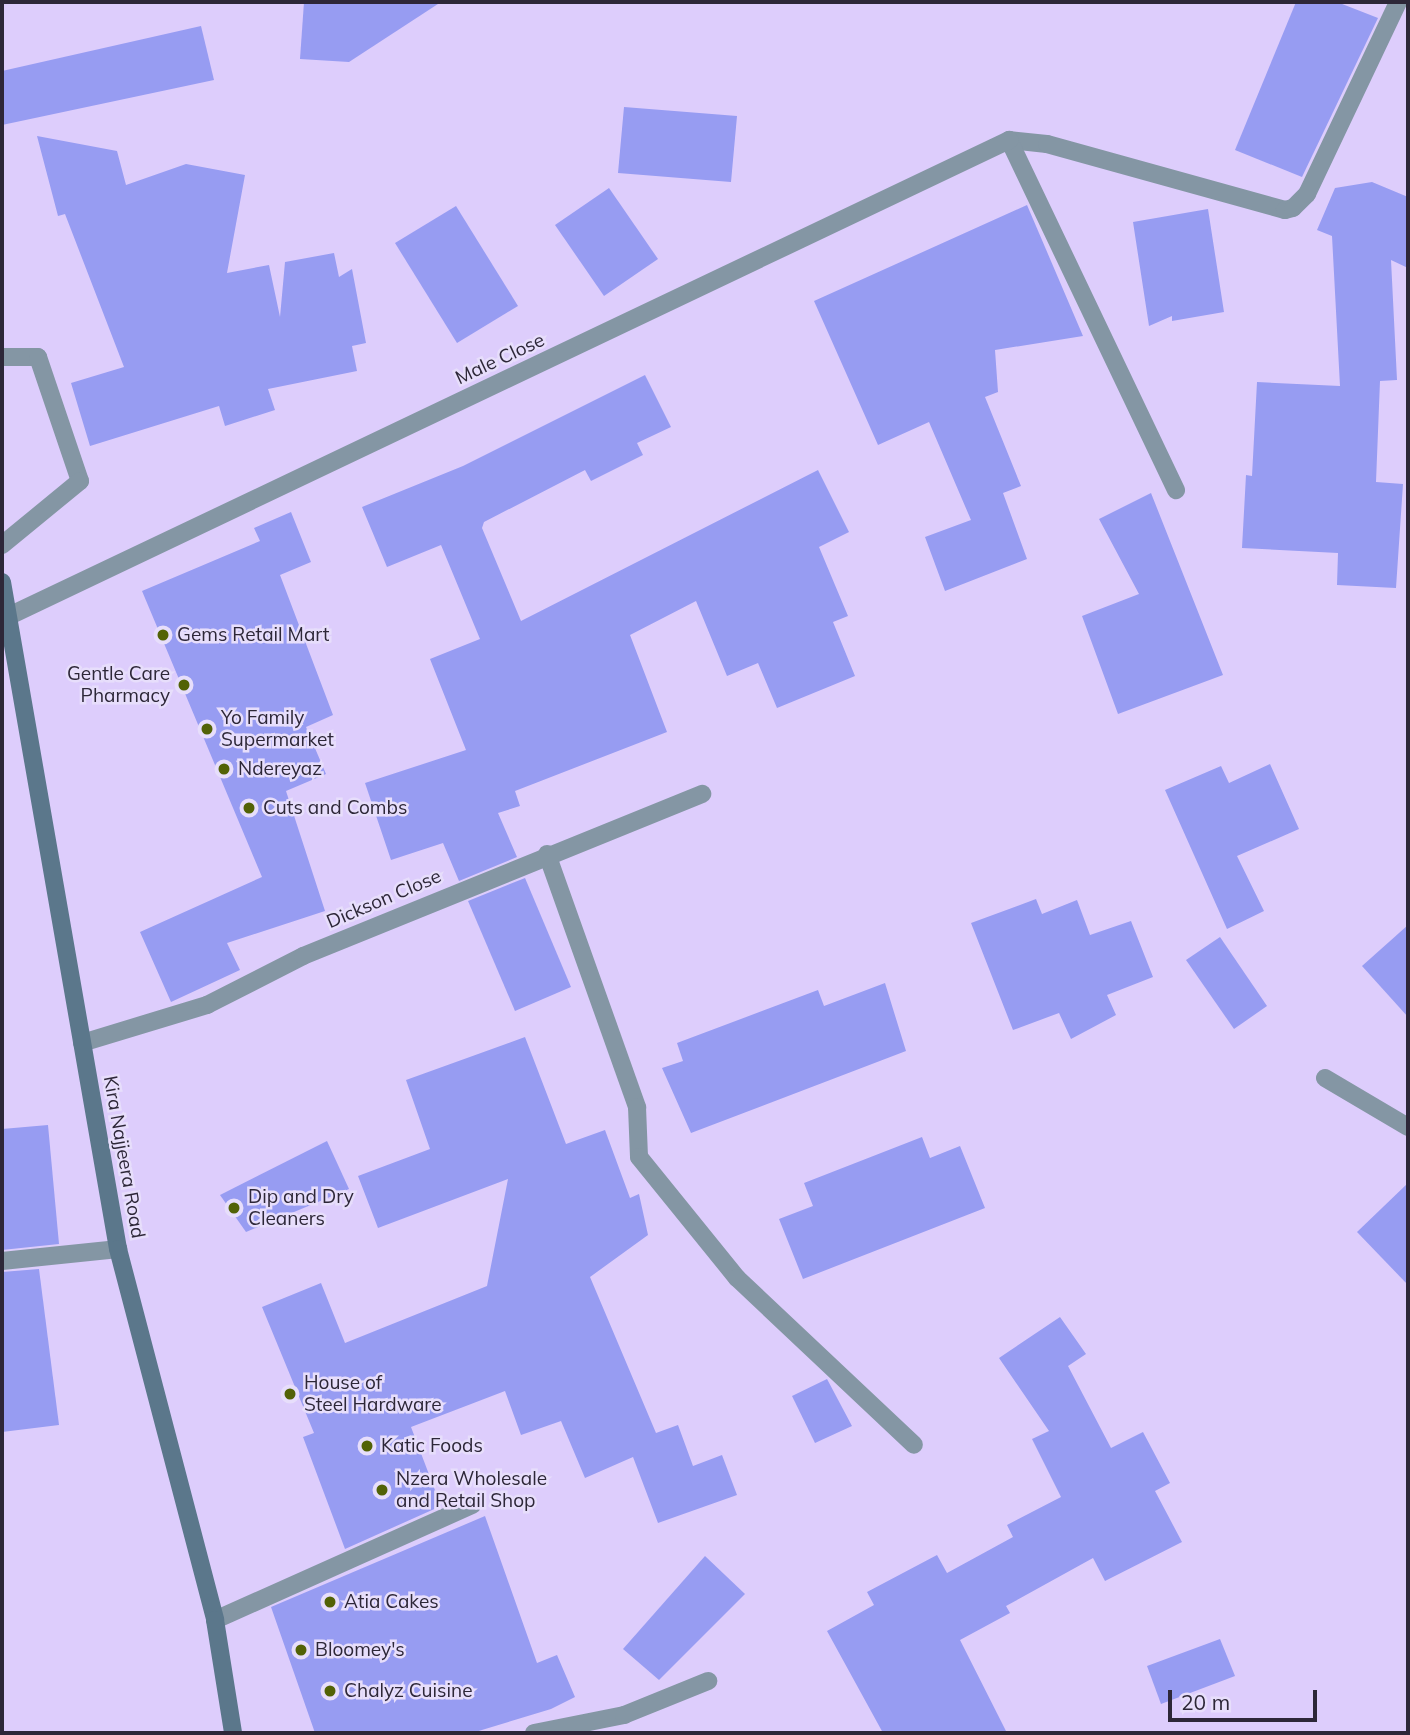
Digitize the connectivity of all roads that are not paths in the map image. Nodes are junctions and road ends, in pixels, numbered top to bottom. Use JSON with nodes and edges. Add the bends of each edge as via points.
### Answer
{"nodes":[{"id":1,"x":1398,"y":2,"type":"edge"},
{"id":2,"x":1009,"y":140,"type":"junction"},
{"id":3,"x":2,"y":357,"type":"edge"},
{"id":4,"x":1176,"y":490,"type":"dead end"},
{"id":5,"x":2,"y":545,"type":"edge"},
{"id":6,"x":2,"y":582,"type":"edge"},
{"id":7,"x":9,"y":616,"type":"junction"},
{"id":8,"x":702,"y":794,"type":"dead end"},
{"id":9,"x":547,"y":854,"type":"junction"},
{"id":10,"x":82,"y":1043,"type":"junction"},
{"id":11,"x":1325,"y":1078,"type":"dead end"},
{"id":12,"x":1408,"y":1127,"type":"edge"},
{"id":13,"x":118,"y":1250,"type":"junction"},
{"id":14,"x":2,"y":1261,"type":"edge"},
{"id":15,"x":914,"y":1445,"type":"dead end"},
{"id":16,"x":472,"y":1505,"type":"dead end"},
{"id":17,"x":215,"y":1620,"type":"junction"},
{"id":18,"x":708,"y":1681,"type":"dead end"},
{"id":19,"x":233,"y":1733,"type":"edge"},
{"id":20,"x":534,"y":1733,"type":"edge"}],
"edges":[{"from":1,"to":2,"type":"street","via":[[1307,194],[1293,208],[1285,210],[1047,144]]},
{"from":2,"to":4,"type":"street"},
{"from":2,"to":7,"type":"street","name":"Male Close"},
{"from":3,"to":5,"type":"street","via":[[38,357],[80,481]]},
{"from":6,"to":7,"type":"main road","name":"Kira Najjeera Road"},
{"from":7,"to":10,"type":"main road","name":"Kira Najjeera Road"},
{"from":8,"to":9,"type":"street","name":"Dickson Close"},
{"from":9,"to":10,"type":"street","name":"Dickson Close","via":[[303,956],[207,1005]]},
{"from":9,"to":15,"type":"street","via":[[637,1107],[639,1157],[645,1167],[737,1278]]},
{"from":10,"to":13,"type":"main road","name":"Kira Najjeera Road"},
{"from":11,"to":12,"type":"street"},
{"from":13,"to":14,"type":"street"},
{"from":13,"to":17,"type":"main road","name":"Kira Najjeera Road"},
{"from":16,"to":17,"type":"street"},
{"from":17,"to":19,"type":"main road","name":"Kira Najjeera Road"},
{"from":18,"to":20,"type":"street","via":[[624,1715]]}]}
